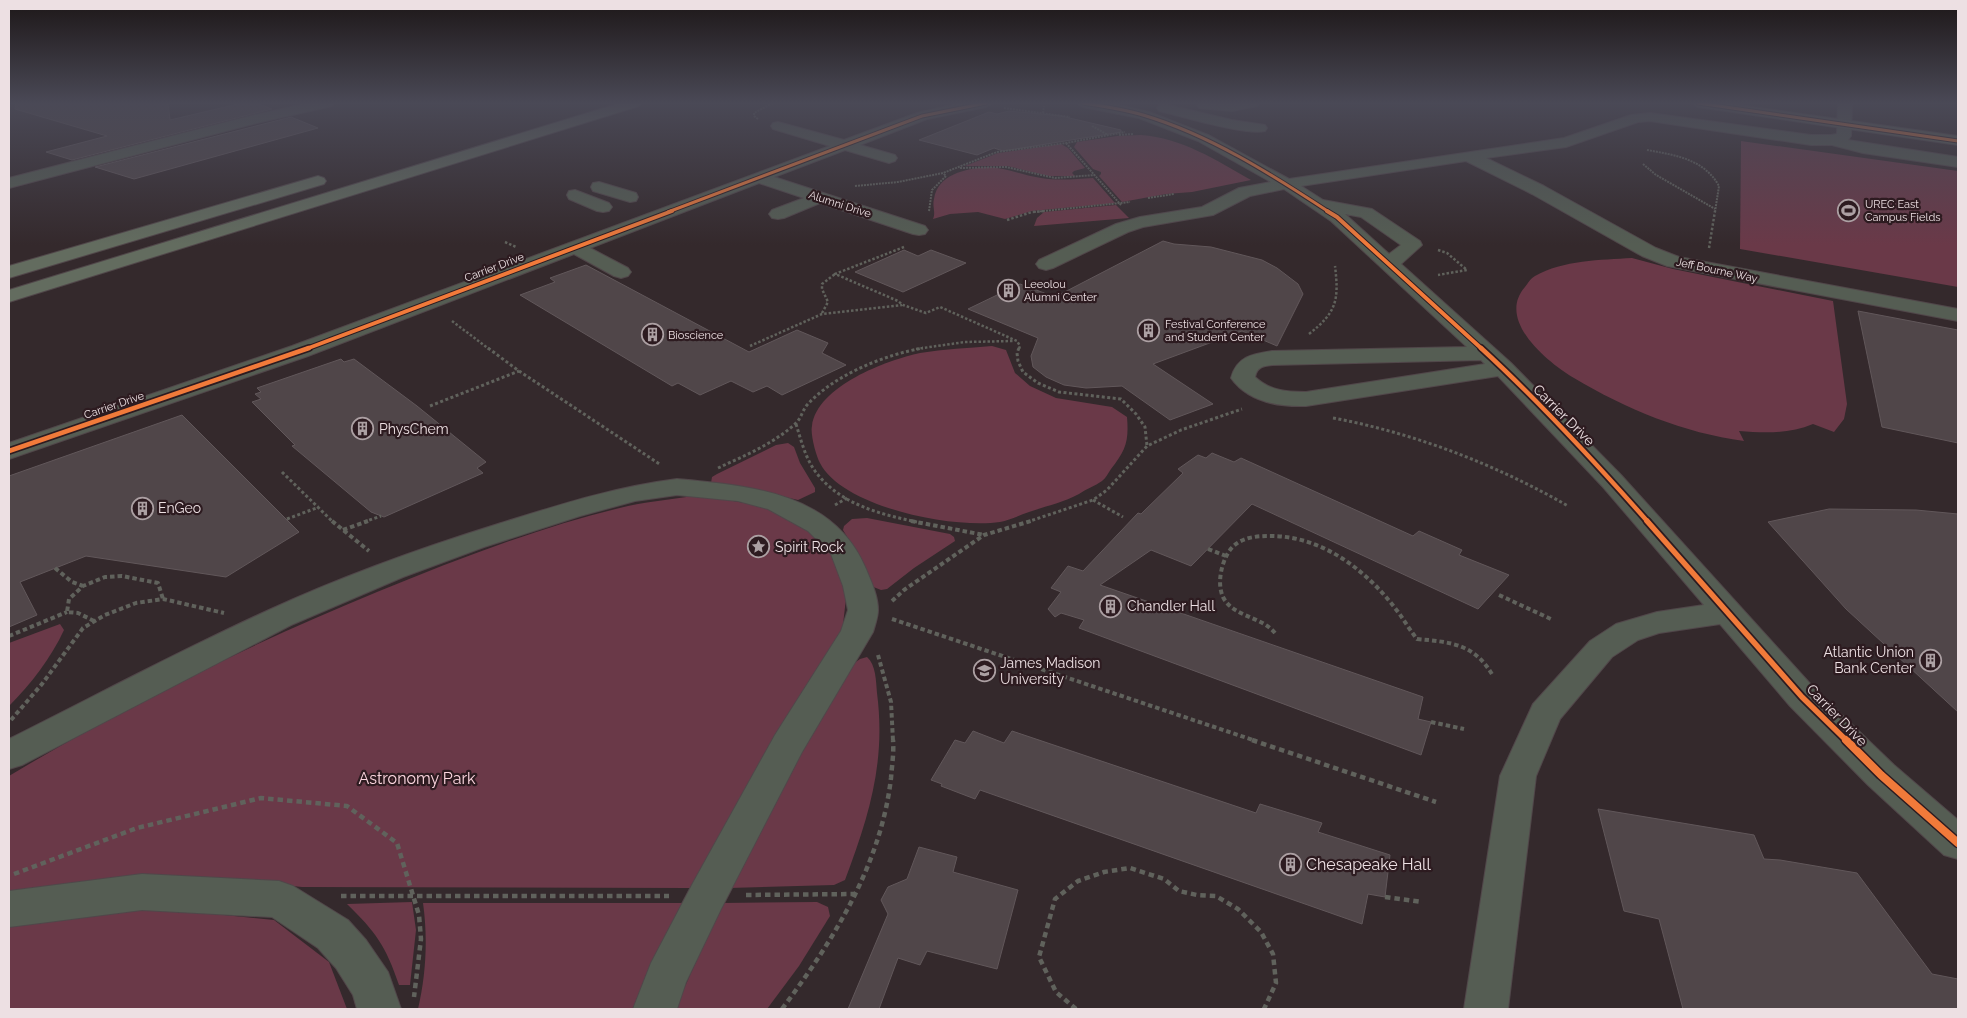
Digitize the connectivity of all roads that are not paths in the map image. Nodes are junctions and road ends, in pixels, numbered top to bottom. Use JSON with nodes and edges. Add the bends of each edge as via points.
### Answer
{"nodes":[{"id":1,"x":134,"y":151,"type":"edge"},
{"id":2,"x":480,"y":151,"type":"edge"},
{"id":3,"x":834,"y":151,"type":"edge"},
{"id":4,"x":862,"y":151,"type":"edge"},
{"id":5,"x":1225,"y":151,"type":"edge"},
{"id":6,"x":1506,"y":151,"type":"edge"},
{"id":7,"x":1880,"y":151,"type":"edge"},
{"id":8,"x":1468,"y":156,"type":"junction"},
{"id":9,"x":889,"y":158,"type":"dead end"},
{"id":10,"x":1958,"y":162,"type":"edge"},
{"id":11,"x":336,"y":176,"type":"dead end"},
{"id":12,"x":760,"y":178,"type":"junction"},
{"id":13,"x":9,"y":183,"type":"edge"},
{"id":14,"x":1285,"y":183,"type":"junction"},
{"id":15,"x":599,"y":187,"type":"dead end"},
{"id":16,"x":574,"y":195,"type":"dead end"},
{"id":17,"x":821,"y":197,"type":"junction"},
{"id":18,"x":630,"y":198,"type":"dead end"},
{"id":19,"x":603,"y":207,"type":"dead end"},
{"id":20,"x":778,"y":214,"type":"dead end"},
{"id":21,"x":920,"y":230,"type":"dead end"},
{"id":22,"x":575,"y":247,"type":"junction"},
{"id":23,"x":1046,"y":264,"type":"dead end"},
{"id":24,"x":9,"y":272,"type":"edge"},
{"id":25,"x":621,"y":272,"type":"dead end"},
{"id":26,"x":9,"y":296,"type":"edge"},
{"id":27,"x":1958,"y":315,"type":"edge"},
{"id":28,"x":1495,"y":361,"type":"junction"},
{"id":29,"x":9,"y":451,"type":"edge"},
{"id":30,"x":1728,"y":612,"type":"junction"},
{"id":31,"x":9,"y":755,"type":"edge"},
{"id":32,"x":1958,"y":843,"type":"edge"},
{"id":33,"x":9,"y":909,"type":"edge"},
{"id":34,"x":396,"y":1005,"type":"edge"},
{"id":35,"x":655,"y":1009,"type":"edge"},
{"id":36,"x":1486,"y":1009,"type":"edge"}],
"edges":[{"from":1,"to":13,"type":"street"},
{"from":2,"to":26,"type":"highway"},
{"from":3,"to":12,"type":"street","name":"Carrier Drive"},
{"from":4,"to":9,"type":"street"},
{"from":5,"to":14,"type":"street","name":"Carrier Drive"},
{"from":6,"to":8,"type":"street"},
{"from":7,"to":10,"type":"street"},
{"from":8,"to":14,"type":"street"},
{"from":8,"to":27,"type":"street","name":"Jeff Bourne Way","via":[[1665,258],[1894,311]]},
{"from":11,"to":24,"type":"highway"},
{"from":12,"to":17,"type":"street","name":"Alumni Drive"},
{"from":12,"to":22,"type":"street","name":"Carrier Drive"},
{"from":14,"to":23,"type":"street","via":[[1236,194],[1207,211],[1122,228]]},
{"from":14,"to":28,"type":"street","name":"Carrier Drive","via":[[1336,218]]},
{"from":15,"to":18,"type":"street"},
{"from":16,"to":19,"type":"street"},
{"from":17,"to":20,"type":"street"},
{"from":17,"to":21,"type":"street","name":"Alumni Drive"},
{"from":22,"to":25,"type":"street"},
{"from":22,"to":29,"type":"street","name":"Carrier Drive","via":[[259,366]]},
{"from":28,"to":28,"type":"street","via":[[1272,358],[1254,362],[1245,369],[1243,378],[1266,395],[1288,400],[1306,399]]},
{"from":28,"to":30,"type":"street","name":"Carrier Drive","via":[[1612,481]]},
{"from":30,"to":32,"type":"street","name":"Carrier Drive","via":[[1838,734]]},
{"from":30,"to":36,"type":"street","via":[[1627,632],[1601,649],[1545,713],[1518,776]]},
{"from":31,"to":35,"type":"street","via":[[280,616],[393,570],[570,510],[679,483],[758,497],[794,510],[818,525],[844,551],[858,586],[866,619],[788,745],[707,896],[666,978]]},
{"from":33,"to":34,"type":"street","via":[[142,892],[278,899],[334,934],[352,954],[373,987]]}]}
